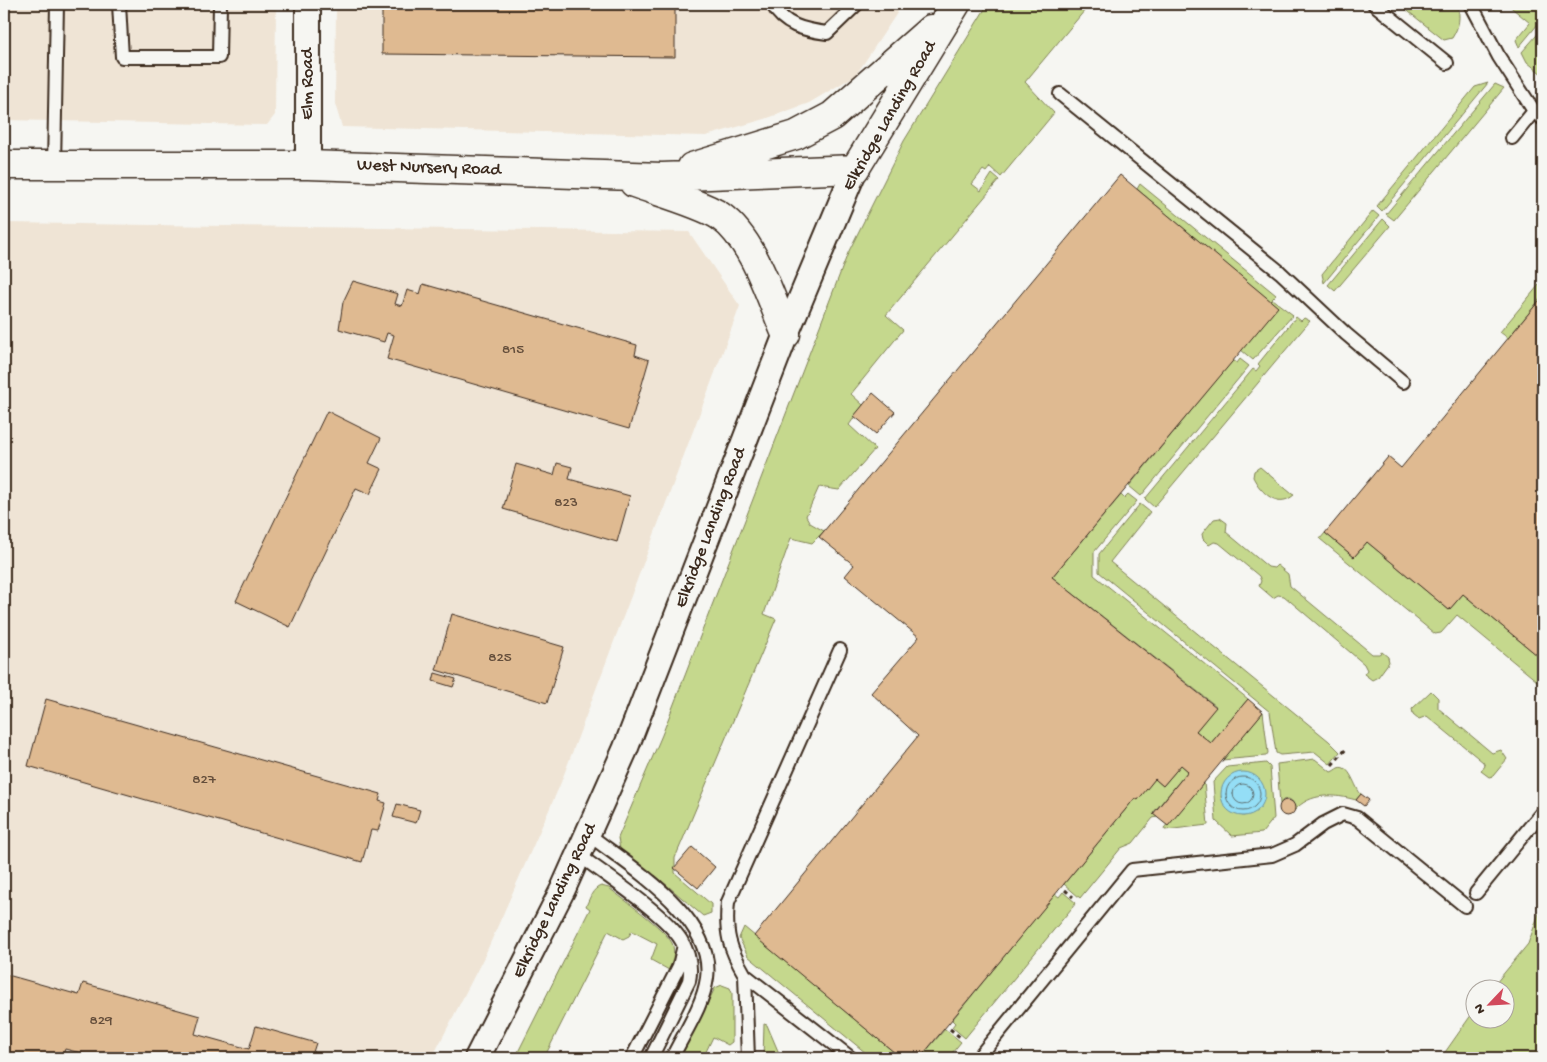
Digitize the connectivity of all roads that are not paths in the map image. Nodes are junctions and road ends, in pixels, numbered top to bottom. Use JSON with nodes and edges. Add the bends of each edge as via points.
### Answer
{"nodes":[{"id":1,"x":57,"y":4,"type":"edge"},
{"id":2,"x":119,"y":4,"type":"edge"},
{"id":3,"x":220,"y":4,"type":"edge"},
{"id":4,"x":308,"y":4,"type":"edge"},
{"id":5,"x":772,"y":4,"type":"edge"},
{"id":6,"x":857,"y":4,"type":"edge"},
{"id":7,"x":1374,"y":4,"type":"edge"},
{"id":8,"x":1471,"y":4,"type":"edge"},
{"id":9,"x":954,"y":8,"type":"edge"},
{"id":10,"x":1447,"y":63,"type":"dead end"},
{"id":11,"x":1060,"y":94,"type":"dead end"},
{"id":12,"x":1539,"y":115,"type":"edge"},
{"id":13,"x":1512,"y":138,"type":"dead end"},
{"id":14,"x":4,"y":165,"type":"edge"},
{"id":15,"x":308,"y":165,"type":"junction"},
{"id":16,"x":54,"y":166,"type":"junction"},
{"id":17,"x":855,"y":169,"type":"junction"},
{"id":18,"x":616,"y":176,"type":"junction"},
{"id":19,"x":662,"y":177,"type":"junction"},
{"id":20,"x":786,"y":334,"type":"junction"},
{"id":21,"x":1404,"y":382,"type":"dead end"},
{"id":22,"x":840,"y":650,"type":"dead end"},
{"id":23,"x":1543,"y":811,"type":"edge"},
{"id":24,"x":584,"y":845,"type":"junction"},
{"id":25,"x":1476,"y":893,"type":"dead end"},
{"id":26,"x":1465,"y":906,"type":"dead end"},
{"id":27,"x":684,"y":945,"type":"junction"},
{"id":28,"x":745,"y":975,"type":"junction"},
{"id":29,"x":477,"y":1058,"type":"edge"},
{"id":30,"x":632,"y":1058,"type":"edge"},
{"id":31,"x":651,"y":1058,"type":"edge"},
{"id":32,"x":672,"y":1058,"type":"edge"},
{"id":33,"x":748,"y":1058,"type":"edge"},
{"id":34,"x":852,"y":1058,"type":"edge"},
{"id":35,"x":978,"y":1058,"type":"edge"}],
"edges":[{"from":1,"to":16,"type":"lane"},
{"from":2,"to":3,"type":"lane","via":[[122,58],[219,57]]},
{"from":4,"to":15,"type":"street","name":"Elm Road"},
{"from":5,"to":6,"type":"lane","via":[[776,12],[801,30],[826,33]]},
{"from":7,"to":10,"type":"lane"},
{"from":8,"to":12,"type":"lane","via":[[1499,57]]},
{"from":9,"to":17,"type":"main road","name":"Elkridge Landing Road"},
{"from":9,"to":19,"type":"main road","via":[[832,116],[796,136],[748,148]]},
{"from":11,"to":21,"type":"lane","via":[[1280,272],[1346,334]]},
{"from":12,"to":13,"type":"lane"},
{"from":14,"to":16,"type":"main road","name":"West Nursery Road"},
{"from":15,"to":16,"type":"main road","name":"West Nursery Road"},
{"from":15,"to":18,"type":"main road","name":"West Nursery Road"},
{"from":17,"to":19,"type":"main road","name":"West Nursery Road"},
{"from":17,"to":20,"type":"street","name":"Elkridge Landing Road"},
{"from":18,"to":19,"type":"main road","name":"West Nursery Road"},
{"from":18,"to":20,"type":"main road","via":[[719,215],[740,235]]},
{"from":20,"to":24,"type":"street","name":"Elkridge Landing Road","via":[[625,750]]},
{"from":22,"to":28,"type":"lane","via":[[728,902],[726,926],[734,956]]},
{"from":23,"to":25,"type":"lane"},
{"from":24,"to":27,"type":"lane","via":[[668,925]]},
{"from":24,"to":29,"type":"street","name":"Elkridge Landing Road"},
{"from":24,"to":32,"type":"lane","via":[[679,909],[702,939],[708,960],[705,988]]},
{"from":26,"to":35,"type":"lane","via":[[1358,819],[1343,814],[1295,845],[1272,854],[1132,870]]},
{"from":27,"to":30,"type":"lane","via":[[679,966]]},
{"from":27,"to":31,"type":"lane","via":[[689,958],[689,981]]},
{"from":28,"to":33,"type":"lane"},
{"from":28,"to":34,"type":"lane"}]}
